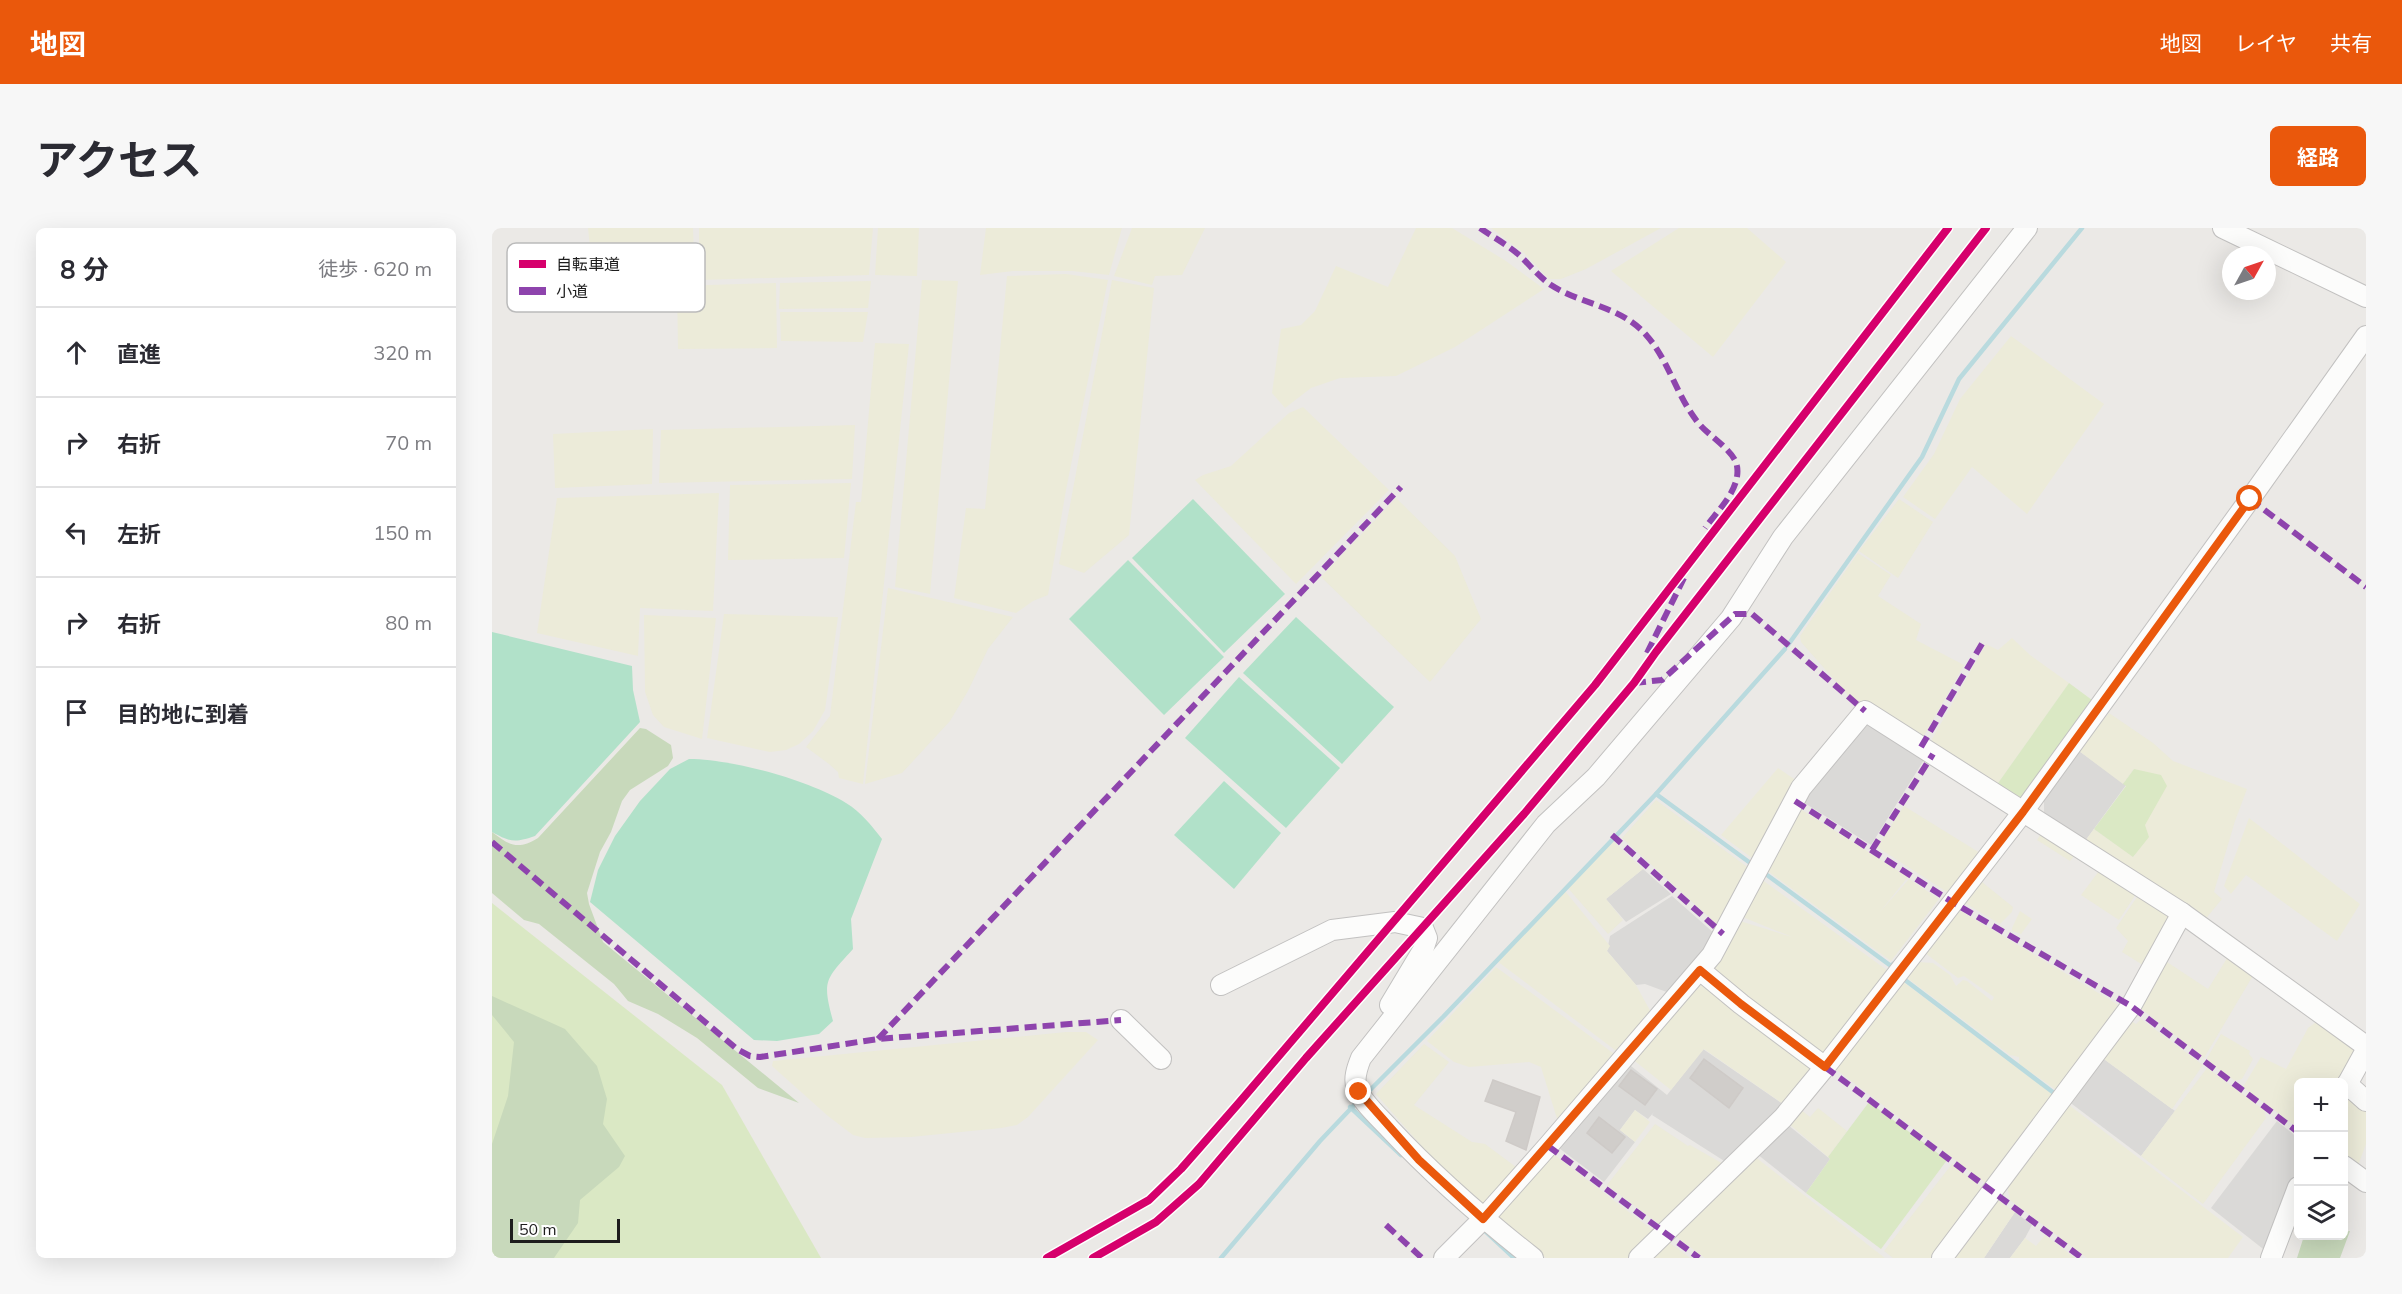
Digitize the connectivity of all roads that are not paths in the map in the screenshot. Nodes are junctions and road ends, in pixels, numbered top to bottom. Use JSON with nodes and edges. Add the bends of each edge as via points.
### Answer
{"nodes":[{"id":1,"x":2027,"y":228,"type":"edge"},
{"id":2,"x":2223,"y":228,"type":"edge"},
{"id":3,"x":2366,"y":297,"type":"edge"},
{"id":4,"x":2366,"y":336,"type":"edge"},
{"id":5,"x":2023,"y":812,"type":"junction"},
{"id":6,"x":2182,"y":913,"type":"junction"},
{"id":7,"x":1700,"y":970,"type":"junction"},
{"id":8,"x":1221,"y":985,"type":"dead end"},
{"id":9,"x":1121,"y":1020,"type":"dead end"},
{"id":10,"x":1380,"y":1034,"type":"junction"},
{"id":11,"x":2366,"y":1048,"type":"edge"},
{"id":12,"x":1161,"y":1059,"type":"dead end"},
{"id":13,"x":1825,"y":1067,"type":"junction"},
{"id":14,"x":2348,"y":1082,"type":"edge"},
{"id":15,"x":2348,"y":1090,"type":"edge"},
{"id":16,"x":2366,"y":1101,"type":"edge"},
{"id":17,"x":2294,"y":1198,"type":"edge"},
{"id":18,"x":1483,"y":1219,"type":"junction"},
{"id":19,"x":1444,"y":1258,"type":"edge"},
{"id":20,"x":1533,"y":1258,"type":"edge"},
{"id":21,"x":1638,"y":1258,"type":"edge"},
{"id":22,"x":1942,"y":1258,"type":"edge"},
{"id":23,"x":2271,"y":1258,"type":"edge"}],
"edges":[{"from":1,"to":10,"type":"street","via":[[1783,537],[1731,618],[1596,777],[1546,824]]},
{"from":2,"to":3,"type":"street"},
{"from":4,"to":5,"type":"street"},
{"from":5,"to":6,"type":"street"},
{"from":5,"to":7,"type":"street","via":[[1865,711],[1801,788],[1712,955]]},
{"from":5,"to":13,"type":"street"},
{"from":6,"to":11,"type":"street"},
{"from":6,"to":22,"type":"street","via":[[2131,1006]]},
{"from":7,"to":13,"type":"street"},
{"from":7,"to":18,"type":"street"},
{"from":8,"to":10,"type":"street","via":[[1332,930],[1395,922],[1423,927],[1427,938],[1423,950],[1383,1017]]},
{"from":9,"to":12,"type":"street"},
{"from":10,"to":18,"type":"street","via":[[1357,1069],[1355,1081],[1363,1097],[1419,1160]]},
{"from":11,"to":14,"type":"street"},
{"from":13,"to":21,"type":"street","via":[[1784,1118]]},
{"from":15,"to":16,"type":"street"},
{"from":17,"to":23,"type":"street"},
{"from":18,"to":19,"type":"street"},
{"from":18,"to":20,"type":"street"}]}
